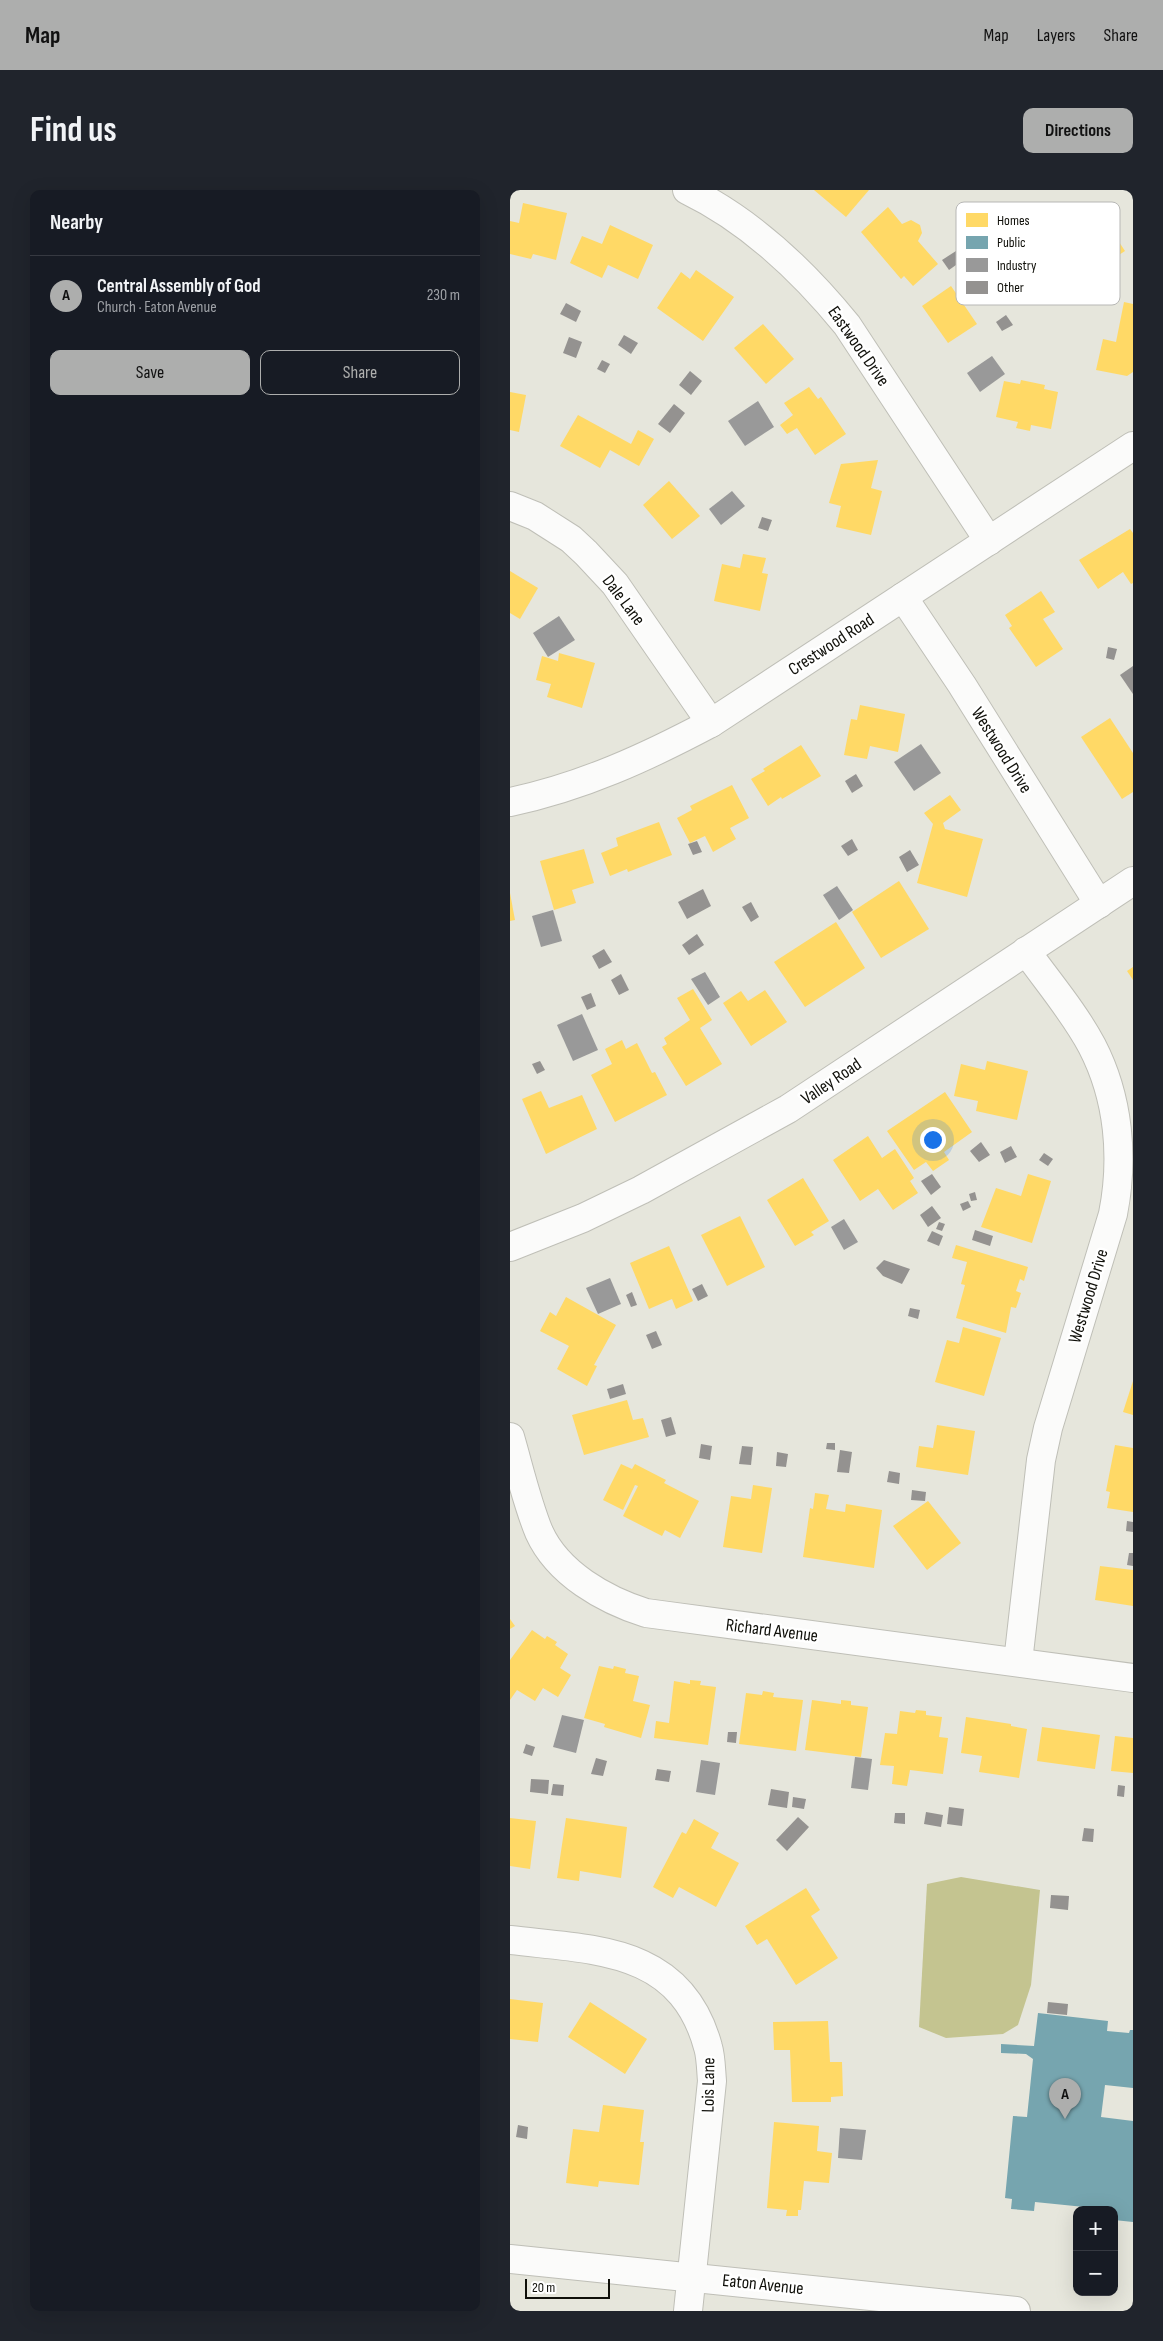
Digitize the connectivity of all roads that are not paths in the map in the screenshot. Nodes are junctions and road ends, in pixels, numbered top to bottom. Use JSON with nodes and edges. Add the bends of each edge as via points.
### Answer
{"nodes":[{"id":1,"x":687,"y":190,"type":"edge"},
{"id":2,"x":1133,"y":446,"type":"edge"},
{"id":3,"x":510,"y":506,"type":"edge"},
{"id":4,"x":989,"y":541,"type":"junction"},
{"id":5,"x":903,"y":597,"type":"junction"},
{"id":6,"x":711,"y":722,"type":"junction"},
{"id":7,"x":510,"y":802,"type":"edge"},
{"id":8,"x":1133,"y":881,"type":"edge"},
{"id":9,"x":1099,"y":904,"type":"junction"},
{"id":10,"x":1026,"y":951,"type":"junction"},
{"id":11,"x":510,"y":1247,"type":"edge"},
{"id":12,"x":510,"y":1438,"type":"edge"},
{"id":13,"x":1018,"y":1662,"type":"junction"},
{"id":14,"x":1133,"y":1678,"type":"edge"},
{"id":15,"x":510,"y":1940,"type":"edge"},
{"id":16,"x":510,"y":2259,"type":"edge"},
{"id":17,"x":691,"y":2276,"type":"junction"},
{"id":18,"x":688,"y":2311,"type":"edge"},
{"id":19,"x":1016,"y":2311,"type":"edge"}],
"edges":[{"from":1,"to":4,"type":"street","name":"Eastwood Drive","via":[[761,237],[821,294],[847,326]]},
{"from":2,"to":4,"type":"street","name":"Crestwood Road"},
{"from":3,"to":6,"type":"street","name":"Dale Lane","via":[[535,516],[571,539],[615,584]]},
{"from":4,"to":5,"type":"street","name":"Crestwood Road"},
{"from":5,"to":6,"type":"street","name":"Crestwood Road"},
{"from":5,"to":9,"type":"street","name":"Westwood Drive"},
{"from":6,"to":7,"type":"street","name":"Crestwood Road","via":[[655,753],[595,778]]},
{"from":8,"to":9,"type":"street","name":"Valley Road"},
{"from":9,"to":10,"type":"street","name":"Valley Road"},
{"from":10,"to":11,"type":"street","name":"Valley Road","via":[[788,1109],[641,1190],[583,1218]]},
{"from":10,"to":13,"type":"street","name":"Westwood Drive","via":[[1092,1045],[1114,1107],[1119,1150],[1113,1214],[1041,1460]]},
{"from":12,"to":13,"type":"street","name":"Richard Avenue","via":[[540,1533],[550,1549],[592,1590],[618,1604],[646,1614]]},
{"from":13,"to":14,"type":"street","name":"Richard Avenue"},
{"from":15,"to":17,"type":"street","name":"Lois Lane","via":[[632,1958],[661,1975],[685,1998],[697,2017],[709,2048],[712,2081]]},
{"from":16,"to":17,"type":"street","name":"Eaton Avenue"},
{"from":17,"to":18,"type":"street","name":"Lois Lane"},
{"from":17,"to":19,"type":"street","name":"Eaton Avenue"}]}
